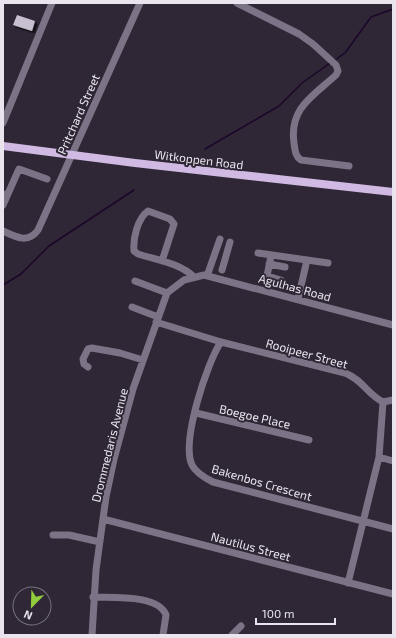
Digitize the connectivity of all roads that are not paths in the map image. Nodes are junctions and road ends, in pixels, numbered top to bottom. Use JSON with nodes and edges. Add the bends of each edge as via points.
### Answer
{"nodes":[{"id":1,"x":52,"y":3,"type":"edge"},
{"id":2,"x":140,"y":3,"type":"edge"},
{"id":3,"x":237,"y":3,"type":"edge"},
{"id":4,"x":3,"y":123,"type":"edge"},
{"id":5,"x":3,"y":146,"type":"edge"},
{"id":6,"x":72,"y":154,"type":"junction"},
{"id":7,"x":349,"y":166,"type":"dead end"},
{"id":8,"x":47,"y":179,"type":"dead end"},
{"id":9,"x":393,"y":192,"type":"edge"},
{"id":10,"x":5,"y":195,"type":"edge"},
{"id":11,"x":3,"y":205,"type":"edge"},
{"id":12,"x":3,"y":231,"type":"edge"},
{"id":13,"x":220,"y":239,"type":"dead end"},
{"id":14,"x":230,"y":242,"type":"dead end"},
{"id":15,"x":215,"y":252,"type":"junction"},
{"id":16,"x":258,"y":253,"type":"dead end"},
{"id":17,"x":226,"y":255,"type":"junction"},
{"id":18,"x":271,"y":256,"type":"junction"},
{"id":19,"x":307,"y":260,"type":"junction"},
{"id":20,"x":162,"y":261,"type":"junction"},
{"id":21,"x":328,"y":263,"type":"dead end"},
{"id":22,"x":269,"y":264,"type":"junction"},
{"id":23,"x":285,"y":267,"type":"dead end"},
{"id":24,"x":222,"y":270,"type":"dead end"},
{"id":25,"x":207,"y":276,"type":"junction"},
{"id":26,"x":192,"y":277,"type":"junction"},
{"id":27,"x":281,"y":280,"type":"dead end"},
{"id":28,"x":135,"y":281,"type":"dead end"},
{"id":29,"x":168,"y":293,"type":"junction"},
{"id":30,"x":299,"y":300,"type":"junction"},
{"id":31,"x":132,"y":307,"type":"dead end"},
{"id":32,"x":157,"y":319,"type":"junction"},
{"id":33,"x":393,"y":325,"type":"edge"},
{"id":34,"x":221,"y":342,"type":"junction"},
{"id":35,"x":143,"y":360,"type":"junction"},
{"id":36,"x":88,"y":367,"type":"dead end"},
{"id":37,"x":393,"y":400,"type":"edge"},
{"id":38,"x":383,"y":402,"type":"junction"},
{"id":39,"x":196,"y":413,"type":"junction"},
{"id":40,"x":309,"y":440,"type":"dead end"},
{"id":41,"x":379,"y":457,"type":"junction"},
{"id":42,"x":393,"y":461,"type":"edge"},
{"id":43,"x":103,"y":519,"type":"junction"},
{"id":44,"x":363,"y":521,"type":"junction"},
{"id":45,"x":393,"y":529,"type":"edge"},
{"id":46,"x":53,"y":535,"type":"dead end"},
{"id":47,"x":100,"y":542,"type":"junction"},
{"id":48,"x":348,"y":582,"type":"junction"},
{"id":49,"x":393,"y":594,"type":"edge"},
{"id":50,"x":94,"y":597,"type":"junction"},
{"id":51,"x":241,"y":626,"type":"dead end"},
{"id":52,"x":92,"y":635,"type":"edge"},
{"id":53,"x":163,"y":635,"type":"edge"},
{"id":54,"x":232,"y":635,"type":"edge"}],
"edges":[{"from":1,"to":4,"type":"street"},
{"from":2,"to":6,"type":"street","name":"Pritchard Street"},
{"from":3,"to":7,"type":"street","via":[[297,33],[313,44],[338,68],[338,72],[295,116],[293,134],[297,156],[301,160]]},
{"from":5,"to":6,"type":"main road","name":"Witkoppen Road"},
{"from":6,"to":9,"type":"main road","name":"Witkoppen Road"},
{"from":6,"to":12,"type":"street","name":"Pritchard Street","via":[[35,234],[28,238],[20,238]]},
{"from":8,"to":10,"type":"street","via":[[19,169]]},
{"from":10,"to":11,"type":"street"},
{"from":13,"to":15,"type":"street"},
{"from":14,"to":17,"type":"street"},
{"from":15,"to":17,"type":"street"},
{"from":15,"to":25,"type":"street"},
{"from":16,"to":18,"type":"street"},
{"from":17,"to":24,"type":"street"},
{"from":18,"to":19,"type":"street"},
{"from":18,"to":22,"type":"street"},
{"from":19,"to":21,"type":"street"},
{"from":19,"to":30,"type":"street","via":[[302,283],[304,287]]},
{"from":20,"to":20,"type":"street","via":[[134,251],[134,237],[143,216],[148,211],[170,219],[174,224]]},
{"from":20,"to":26,"type":"street","via":[[187,270]]},
{"from":22,"to":23,"type":"street"},
{"from":22,"to":27,"type":"street","via":[[268,277]]},
{"from":25,"to":26,"type":"street","name":"Agulhas Road"},
{"from":25,"to":30,"type":"street","name":"Agulhas Road"},
{"from":26,"to":29,"type":"street","name":"Drommedaris Avenue"},
{"from":28,"to":29,"type":"street"},
{"from":29,"to":32,"type":"street","name":"Drommedaris Avenue"},
{"from":30,"to":33,"type":"street","name":"Agulhas Road"},
{"from":31,"to":32,"type":"street","name":"Rooipeer Street"},
{"from":32,"to":34,"type":"street","name":"Rooipeer Street"},
{"from":32,"to":35,"type":"street","name":"Drommedaris Avenue"},
{"from":34,"to":38,"type":"street","name":"Rooipeer Street","via":[[345,373],[358,379],[371,394]]},
{"from":34,"to":39,"type":"street","name":"Bakenbos Crescent","via":[[206,372]]},
{"from":35,"to":36,"type":"street","via":[[92,348],[88,349],[83,359]]},
{"from":35,"to":43,"type":"street","name":"Drommedaris Avenue","via":[[111,470]]},
{"from":37,"to":38,"type":"street"},
{"from":38,"to":41,"type":"street"},
{"from":39,"to":40,"type":"street","name":"Boegoe Place"},
{"from":39,"to":44,"type":"street","name":"Bakenbos Crescent","via":[[189,454],[192,466],[202,477]]},
{"from":41,"to":42,"type":"street"},
{"from":41,"to":44,"type":"street"},
{"from":43,"to":47,"type":"street","name":"Drommedaris Avenue"},
{"from":43,"to":48,"type":"street","name":"Nautilus Street"},
{"from":44,"to":45,"type":"street","name":"Bakenbos Crescent"},
{"from":44,"to":48,"type":"street"},
{"from":46,"to":47,"type":"street","via":[[69,535]]},
{"from":47,"to":50,"type":"street","name":"Drommedaris Avenue"},
{"from":48,"to":49,"type":"street","name":"Nautilus Street"},
{"from":50,"to":52,"type":"street","name":"Drommedaris Avenue"},
{"from":50,"to":53,"type":"street","via":[[134,599],[159,605],[166,615]]},
{"from":51,"to":54,"type":"street"}]}
